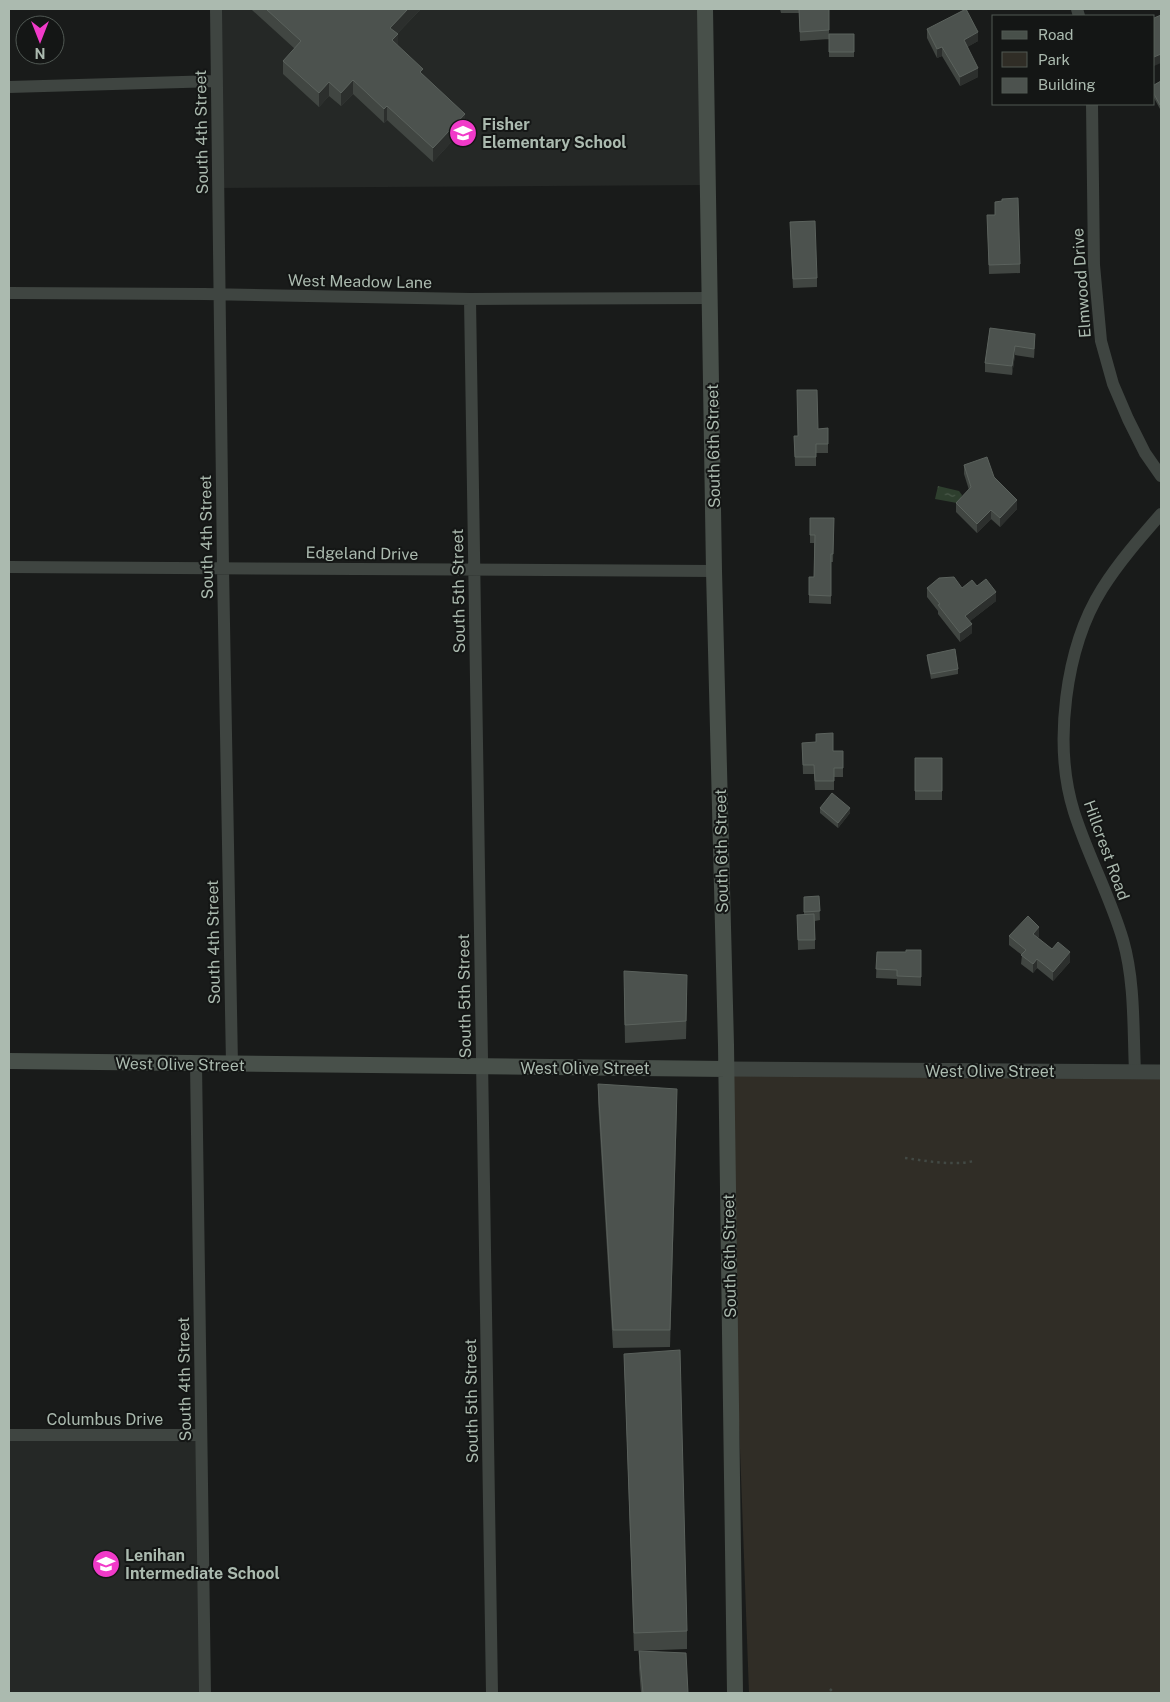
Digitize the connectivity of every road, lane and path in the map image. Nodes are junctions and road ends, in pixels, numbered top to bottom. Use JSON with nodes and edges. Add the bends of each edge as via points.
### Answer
{"nodes":[{"id":1,"x":216,"y":9,"type":"edge"},
{"id":2,"x":705,"y":9,"type":"edge"},
{"id":3,"x":217,"y":81,"type":"junction"},
{"id":4,"x":9,"y":87,"type":"edge"},
{"id":5,"x":1092,"y":105,"type":"edge"},
{"id":6,"x":9,"y":293,"type":"edge"},
{"id":7,"x":219,"y":294,"type":"junction"},
{"id":8,"x":711,"y":298,"type":"junction"},
{"id":9,"x":470,"y":299,"type":"junction"},
{"id":10,"x":1161,"y":476,"type":"edge"},
{"id":11,"x":1161,"y":514,"type":"edge"},
{"id":12,"x":9,"y":567,"type":"edge"},
{"id":13,"x":223,"y":568,"type":"junction"},
{"id":14,"x":474,"y":571,"type":"junction"},
{"id":15,"x":714,"y":571,"type":"junction"},
{"id":16,"x":9,"y":1061,"type":"edge"},
{"id":17,"x":196,"y":1064,"type":"junction"},
{"id":18,"x":232,"y":1065,"type":"junction"},
{"id":19,"x":482,"y":1067,"type":"junction"},
{"id":20,"x":726,"y":1069,"type":"junction"},
{"id":21,"x":1134,"y":1072,"type":"junction"},
{"id":22,"x":1161,"y":1072,"type":"edge"},
{"id":23,"x":905,"y":1158,"type":"dead end"},
{"id":24,"x":974,"y":1160,"type":"dead end"},
{"id":25,"x":9,"y":1435,"type":"edge"},
{"id":26,"x":202,"y":1435,"type":"junction"},
{"id":27,"x":830,"y":1689,"type":"dead end"},
{"id":28,"x":205,"y":1693,"type":"edge"},
{"id":29,"x":492,"y":1693,"type":"edge"},
{"id":30,"x":735,"y":1693,"type":"edge"},
{"id":31,"x":834,"y":1693,"type":"edge"}],
"edges":[{"from":1,"to":3,"type":"street","name":"South 4th Street"},
{"from":2,"to":8,"type":"main road","name":"South 6th Street"},
{"from":3,"to":4,"type":"street"},
{"from":3,"to":7,"type":"street","name":"South 4th Street"},
{"from":5,"to":10,"type":"street","name":"Elmwood Drive","via":[[1094,265],[1101,341],[1113,384],[1128,419]]},
{"from":6,"to":7,"type":"street","name":"West Meadow Lane"},
{"from":7,"to":9,"type":"street","name":"West Meadow Lane"},
{"from":7,"to":13,"type":"street","name":"South 4th Street"},
{"from":8,"to":9,"type":"street","name":"West Meadow Lane"},
{"from":8,"to":15,"type":"main road","name":"South 6th Street"},
{"from":9,"to":14,"type":"street","name":"South 5th Street"},
{"from":11,"to":21,"type":"street","name":"Hillcrest Road","via":[[1128,552],[1086,620],[1068,684],[1063,740],[1074,811],[1127,958],[1133,1014]]},
{"from":12,"to":13,"type":"street","name":"Edgeland Drive"},
{"from":13,"to":14,"type":"street","name":"Edgeland Drive"},
{"from":13,"to":18,"type":"street","name":"South 4th Street"},
{"from":14,"to":15,"type":"street","name":"Edgeland Drive"},
{"from":14,"to":19,"type":"street","name":"South 5th Street"},
{"from":15,"to":20,"type":"main road","name":"South 6th Street"},
{"from":16,"to":17,"type":"main road","name":"West Olive Street"},
{"from":17,"to":18,"type":"main road","name":"West Olive Street"},
{"from":17,"to":26,"type":"street","name":"South 4th Street"},
{"from":18,"to":19,"type":"main road","name":"West Olive Street"},
{"from":19,"to":20,"type":"main road","name":"West Olive Street"},
{"from":19,"to":29,"type":"street","name":"South 5th Street"},
{"from":20,"to":21,"type":"street","name":"West Olive Street"},
{"from":20,"to":30,"type":"main road","name":"South 6th Street"},
{"from":21,"to":22,"type":"street","name":"West Olive Street"},
{"from":23,"to":24,"type":"path","via":[[944,1163]]},
{"from":25,"to":26,"type":"street","name":"Columbus Drive"},
{"from":26,"to":28,"type":"street","name":"South 4th Street"},
{"from":27,"to":31,"type":"path"}]}
